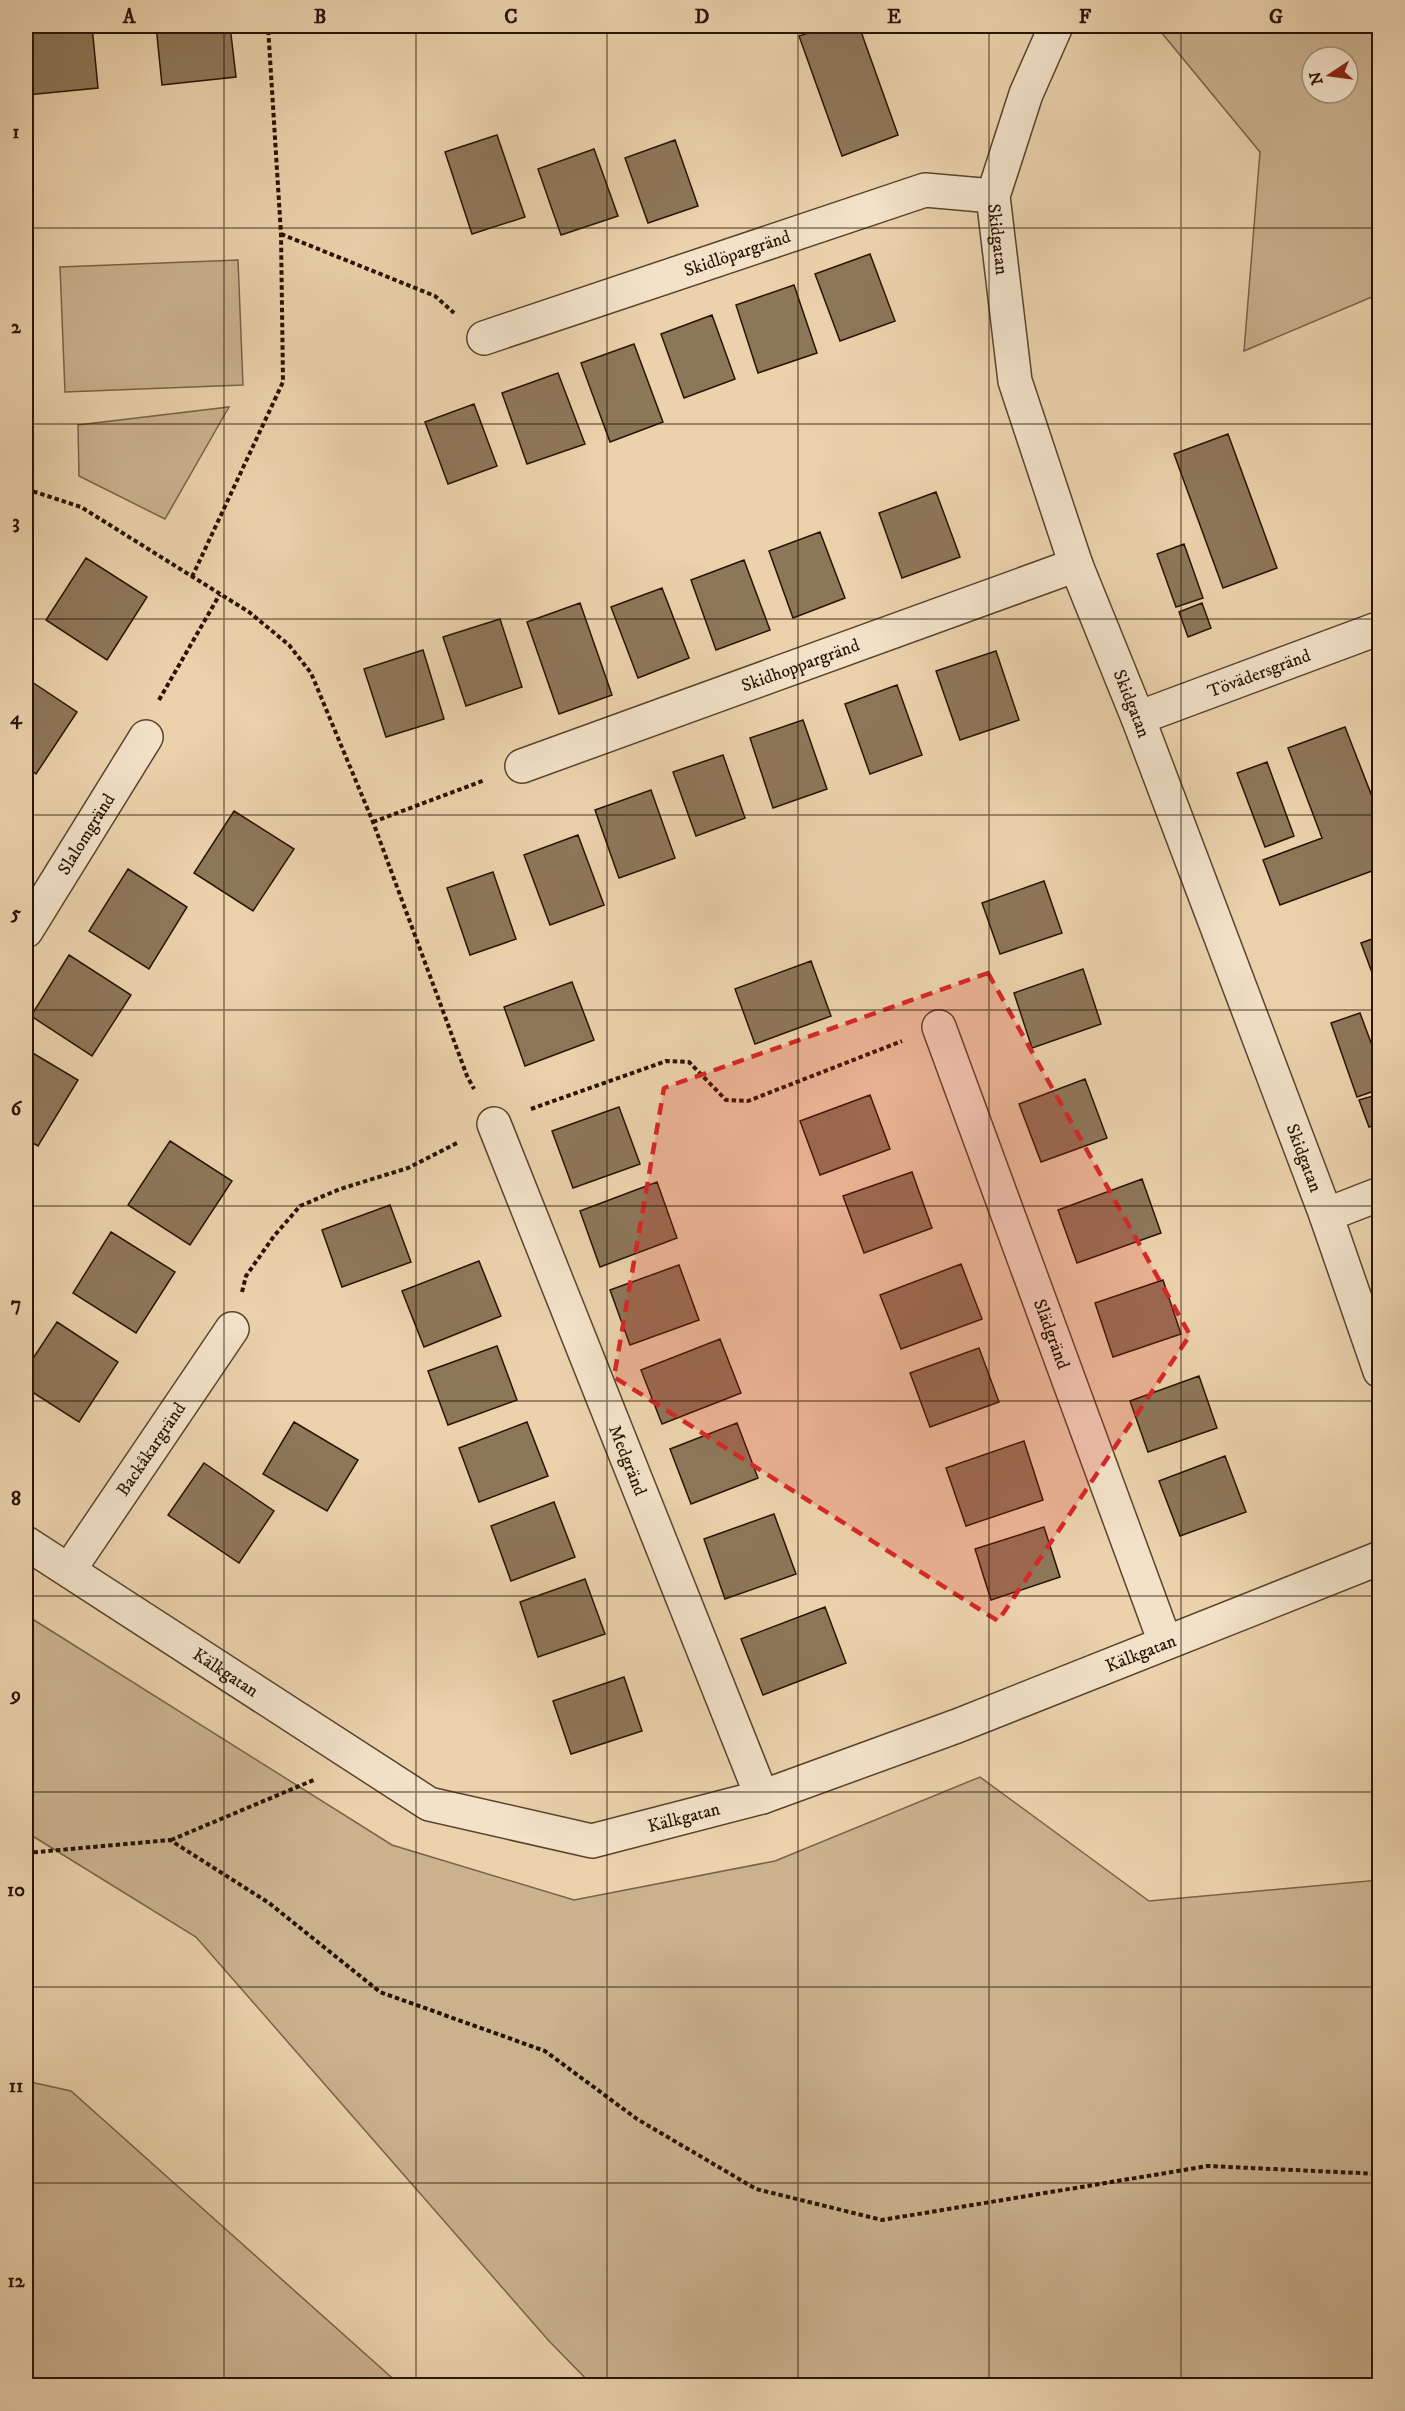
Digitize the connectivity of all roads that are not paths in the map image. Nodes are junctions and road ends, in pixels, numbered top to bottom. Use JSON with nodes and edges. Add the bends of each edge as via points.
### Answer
{"nodes":[{"id":1,"x":1056,"y":26,"type":"edge"},
{"id":2,"x":993,"y":196,"type":"junction"},
{"id":3,"x":484,"y":338,"type":"road end"},
{"id":4,"x":1076,"y":565,"type":"junction"},
{"id":5,"x":1380,"y":628,"type":"edge"},
{"id":6,"x":1138,"y":718,"type":"junction"},
{"id":7,"x":146,"y":737,"type":"road end"},
{"id":8,"x":522,"y":766,"type":"road end"},
{"id":9,"x":26,"y":931,"type":"edge"},
{"id":10,"x":939,"y":1027,"type":"road end"},
{"id":11,"x":494,"y":1124,"type":"road end"},
{"id":12,"x":1380,"y":1194,"type":"edge"},
{"id":13,"x":1326,"y":1215,"type":"junction"},
{"id":14,"x":232,"y":1329,"type":"road end"},
{"id":15,"x":1380,"y":1371,"type":"edge"},
{"id":16,"x":26,"y":1543,"type":"edge"},
{"id":17,"x":1380,"y":1558,"type":"edge"},
{"id":18,"x":69,"y":1570,"type":"junction"},
{"id":19,"x":1165,"y":1642,"type":"junction"},
{"id":20,"x":762,"y":1797,"type":"junction"}],
"edges":[{"from":1,"to":2,"type":"street","name":"Skidgatan","via":[[1026,94]]},
{"from":2,"to":3,"type":"street","name":"Skidlöpargränd","via":[[925,190]]},
{"from":2,"to":4,"type":"street","name":"Skidgatan","via":[[1015,381]]},
{"from":4,"to":6,"type":"street","name":"Skidgatan"},
{"from":4,"to":8,"type":"street","name":"Skidhoppargränd"},
{"from":5,"to":6,"type":"street","name":"Tövädersgränd"},
{"from":6,"to":13,"type":"street","name":"Skidgatan"},
{"from":7,"to":9,"type":"street","name":"Slalomgränd"},
{"from":10,"to":19,"type":"street","name":"Slädgränd"},
{"from":11,"to":20,"type":"street","name":"Medgränd"},
{"from":12,"to":13,"type":"street"},
{"from":13,"to":15,"type":"street","name":"Skidgatan"},
{"from":14,"to":18,"type":"street","name":"Backåkargränd"},
{"from":16,"to":18,"type":"street","name":"Kälkgatan"},
{"from":17,"to":19,"type":"street","name":"Kälkgatan"},
{"from":18,"to":20,"type":"street","name":"Kälkgatan","via":[[429,1804],[592,1841]]},
{"from":19,"to":20,"type":"street","name":"Kälkgatan"}]}
